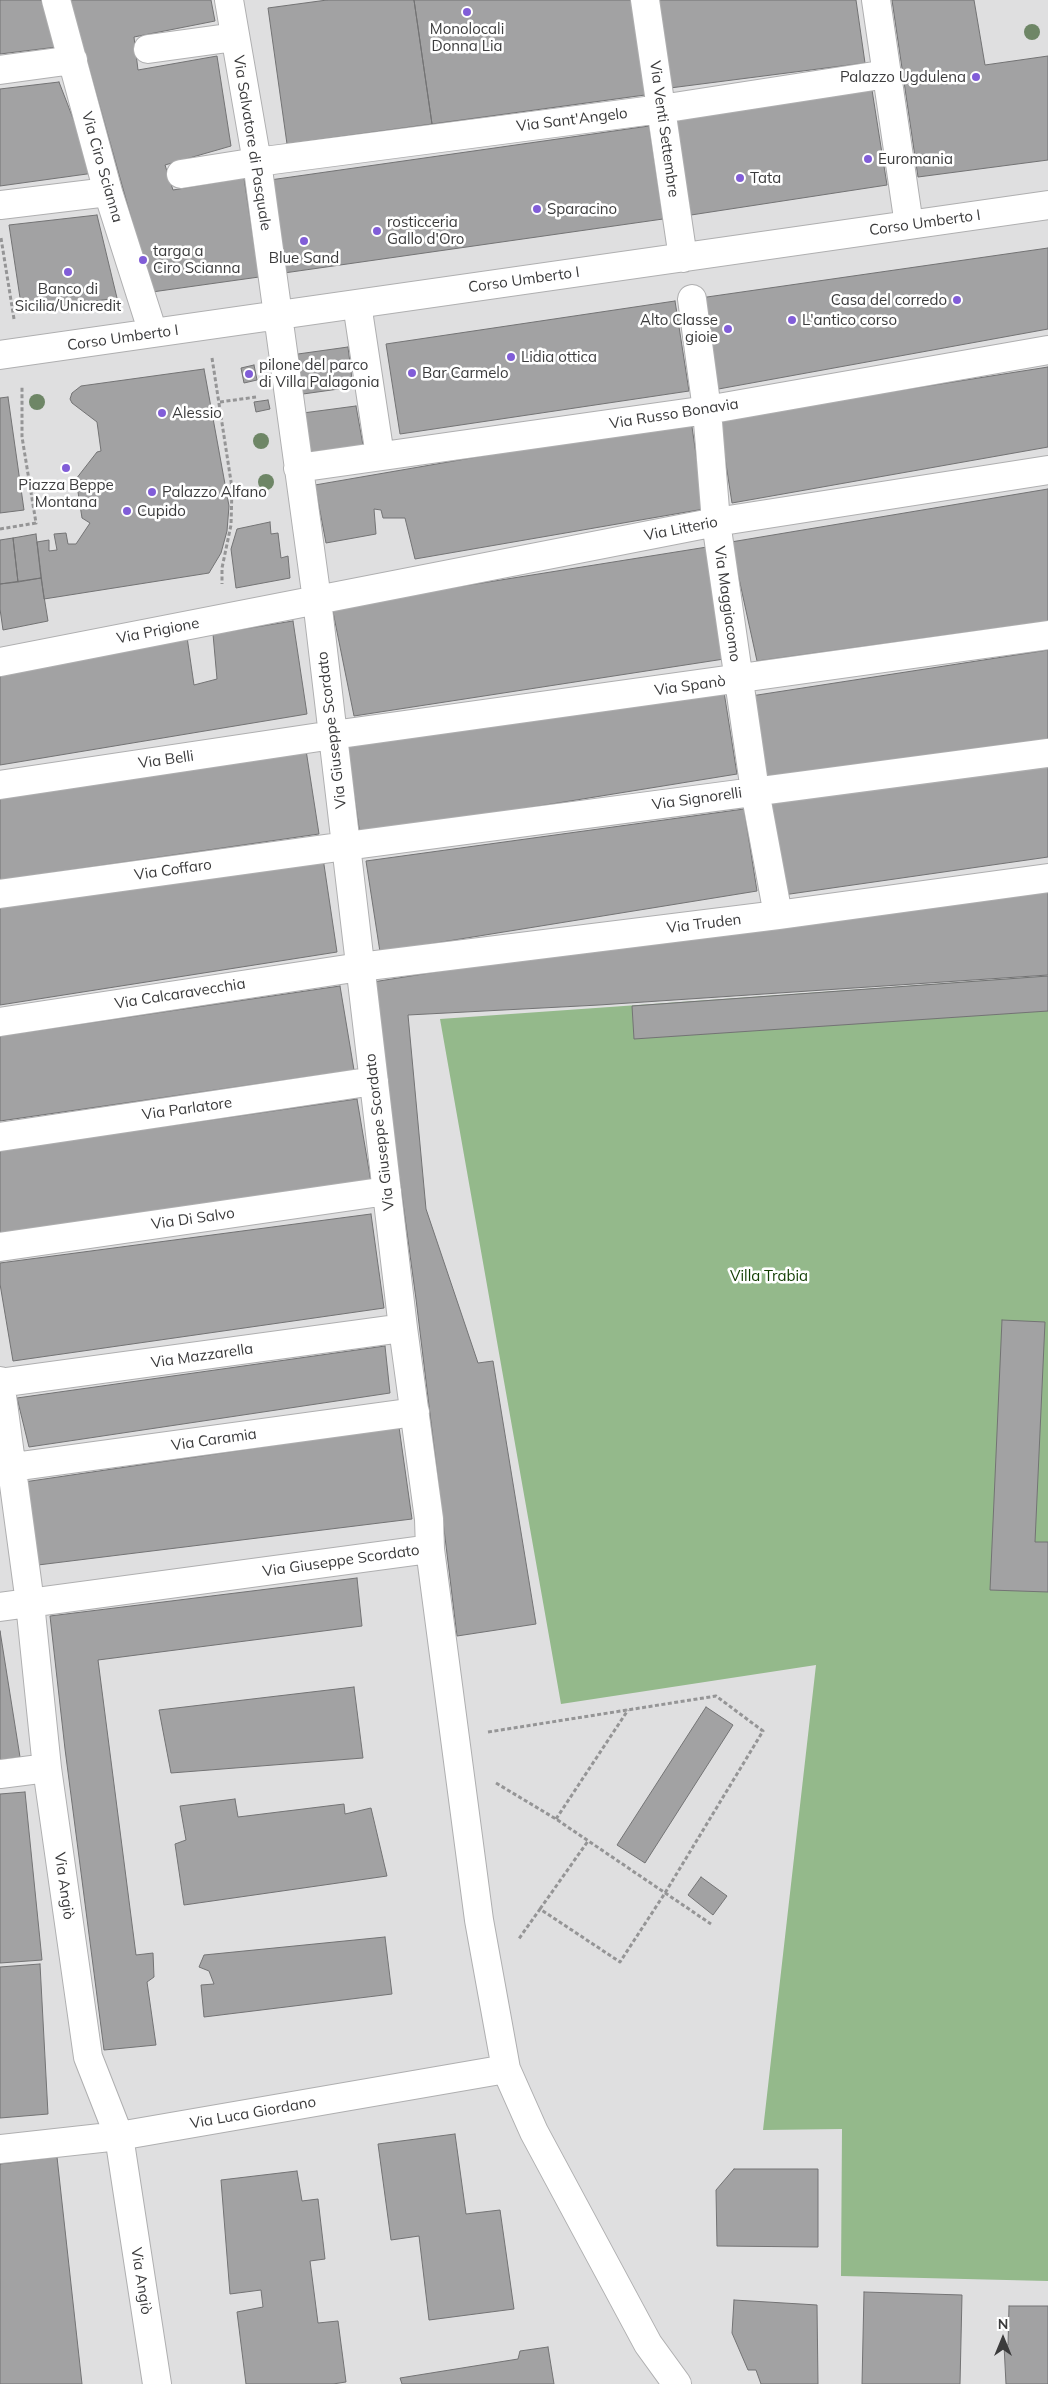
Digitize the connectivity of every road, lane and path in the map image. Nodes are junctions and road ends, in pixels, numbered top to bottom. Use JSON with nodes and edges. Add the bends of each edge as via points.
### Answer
{"nodes":[{"id":1,"x":56,"y":0,"type":"edge"},
{"id":2,"x":644,"y":0,"type":"edge"},
{"id":3,"x":876,"y":0,"type":"edge"},
{"id":4,"x":236,"y":1,"type":"edge"},
{"id":5,"x":235,"y":37,"type":"junction"},
{"id":6,"x":148,"y":49,"type":"dead end"},
{"id":7,"x":73,"y":60,"type":"junction"},
{"id":8,"x":0,"y":70,"type":"edge"},
{"id":9,"x":887,"y":74,"type":"junction"},
{"id":10,"x":661,"y":109,"type":"junction"},
{"id":11,"x":256,"y":162,"type":"junction"},
{"id":12,"x":181,"y":174,"type":"dead end"},
{"id":13,"x":108,"y":192,"type":"junction"},
{"id":14,"x":0,"y":205,"type":"edge"},
{"id":15,"x":1048,"y":205,"type":"edge"},
{"id":16,"x":909,"y":225,"type":"junction"},
{"id":17,"x":1,"y":236,"type":"edge"},
{"id":18,"x":682,"y":258,"type":"junction"},
{"id":19,"x":692,"y":299,"type":"dead end"},
{"id":20,"x":357,"y":304,"type":"junction"},
{"id":21,"x":13,"y":313,"type":"dead end"},
{"id":22,"x":278,"y":315,"type":"junction"},
{"id":23,"x":206,"y":326,"type":"junction"},
{"id":24,"x":153,"y":333,"type":"junction"},
{"id":25,"x":1048,"y":350,"type":"edge"},
{"id":26,"x":9,"y":354,"type":"edge"},
{"id":27,"x":707,"y":410,"type":"junction"},
{"id":28,"x":380,"y":456,"type":"junction"},
{"id":29,"x":298,"y":468,"type":"junction"},
{"id":30,"x":1048,"y":470,"type":"edge"},
{"id":31,"x":716,"y":522,"type":"junction"},
{"id":32,"x":0,"y":529,"type":"edge"},
{"id":33,"x":317,"y":600,"type":"junction"},
{"id":34,"x":221,"y":619,"type":"junction"},
{"id":35,"x":1048,"y":635,"type":"edge"},
{"id":36,"x":0,"y":662,"type":"edge"},
{"id":37,"x":738,"y":679,"type":"junction"},
{"id":38,"x":333,"y":735,"type":"junction"},
{"id":39,"x":1048,"y":753,"type":"edge"},
{"id":40,"x":0,"y":785,"type":"edge"},
{"id":41,"x":755,"y":791,"type":"junction"},
{"id":42,"x":346,"y":846,"type":"junction"},
{"id":43,"x":1048,"y":878,"type":"edge"},
{"id":44,"x":0,"y":894,"type":"edge"},
{"id":45,"x":778,"y":915,"type":"junction"},
{"id":46,"x":360,"y":967,"type":"junction"},
{"id":47,"x":0,"y":1022,"type":"edge"},
{"id":48,"x":374,"y":1081,"type":"junction"},
{"id":49,"x":0,"y":1137,"type":"edge"},
{"id":50,"x":387,"y":1190,"type":"junction"},
{"id":51,"x":0,"y":1247,"type":"edge"},
{"id":52,"x":403,"y":1328,"type":"junction"},
{"id":53,"x":0,"y":1382,"type":"edge"},
{"id":54,"x":414,"y":1412,"type":"junction"},
{"id":55,"x":12,"y":1467,"type":"junction"},
{"id":56,"x":430,"y":1549,"type":"junction"},
{"id":57,"x":30,"y":1603,"type":"junction"},
{"id":58,"x":0,"y":1607,"type":"edge"},
{"id":59,"x":628,"y":1710,"type":"junction"},
{"id":60,"x":455,"y":1737,"type":"junction"},
{"id":61,"x":47,"y":1768,"type":"junction"},
{"id":62,"x":0,"y":1774,"type":"edge"},
{"id":63,"x":461,"y":1779,"type":"junction"},
{"id":64,"x":556,"y":1819,"type":"junction"},
{"id":65,"x":588,"y":1841,"type":"junction"},
{"id":66,"x":665,"y":1893,"type":"junction"},
{"id":67,"x":540,"y":1909,"type":"junction"},
{"id":68,"x":711,"y":1924,"type":"dead end"},
{"id":69,"x":485,"y":1955,"type":"junction"},
{"id":70,"x":506,"y":2069,"type":"junction"},
{"id":71,"x":120,"y":2136,"type":"junction"},
{"id":72,"x":0,"y":2150,"type":"edge"},
{"id":73,"x":157,"y":2384,"type":"edge"},
{"id":74,"x":677,"y":2384,"type":"edge"}],
"edges":[{"from":1,"to":7,"type":"street","name":"Via Ciro Scianna"},
{"from":2,"to":10,"type":"street","name":"Via Venti Settembre"},
{"from":3,"to":9,"type":"street"},
{"from":4,"to":5,"type":"street","name":"Via Salvatore di Pasquale"},
{"from":5,"to":6,"type":"street"},
{"from":5,"to":11,"type":"street","name":"Via Salvatore di Pasquale"},
{"from":7,"to":8,"type":"street"},
{"from":7,"to":13,"type":"street","name":"Via Ciro Scianna"},
{"from":9,"to":10,"type":"street","name":"Via Sant'Angelo"},
{"from":9,"to":16,"type":"street"},
{"from":10,"to":11,"type":"street","name":"Via Sant'Angelo"},
{"from":10,"to":18,"type":"street","name":"Via Venti Settembre"},
{"from":11,"to":12,"type":"street","name":"Via Sant'Angelo"},
{"from":11,"to":22,"type":"street","name":"Via Salvatore di Pasquale"},
{"from":13,"to":14,"type":"street"},
{"from":13,"to":24,"type":"street","name":"Via Ciro Scianna"},
{"from":15,"to":16,"type":"street","name":"Corso Umberto I"},
{"from":16,"to":18,"type":"street","name":"Corso Umberto I"},
{"from":17,"to":21,"type":"path"},
{"from":18,"to":20,"type":"street","name":"Corso Umberto I"},
{"from":19,"to":27,"type":"street","name":"Via Maggiacomo"},
{"from":20,"to":22,"type":"street","name":"Corso Umberto I"},
{"from":20,"to":28,"type":"street"},
{"from":22,"to":23,"type":"street","name":"Corso Umberto I"},
{"from":22,"to":29,"type":"street","name":"Via Giuseppe Scordato"},
{"from":23,"to":24,"type":"street","name":"Corso Umberto I"},
{"from":23,"to":34,"type":"path","via":[[232,488],[232,525],[222,568]]},
{"from":24,"to":26,"type":"street","name":"Corso Umberto I"},
{"from":25,"to":27,"type":"street","name":"Via Russo Bonavia"},
{"from":26,"to":32,"type":"path","via":[[23,395],[22,437],[36,523]]},
{"from":27,"to":28,"type":"street","name":"Via Russo Bonavia"},
{"from":27,"to":31,"type":"street","name":"Via Maggiacomo"},
{"from":28,"to":29,"type":"street","name":"Via Russo Bonavia"},
{"from":29,"to":33,"type":"street","name":"Via Giuseppe Scordato"},
{"from":30,"to":31,"type":"street","name":"Via Litterio"},
{"from":31,"to":33,"type":"street","name":"Via Litterio"},
{"from":31,"to":37,"type":"street","name":"Via Maggiacomo"},
{"from":33,"to":34,"type":"street","name":"Via Prigione"},
{"from":33,"to":38,"type":"street","name":"Via Giuseppe Scordato"},
{"from":34,"to":36,"type":"street","name":"Via Prigione"},
{"from":35,"to":37,"type":"street","name":"Via Spanò"},
{"from":37,"to":38,"type":"street","name":"Via Spanò"},
{"from":37,"to":41,"type":"street","name":"Via Maggiacomo"},
{"from":38,"to":40,"type":"street","name":"Via Belli"},
{"from":38,"to":42,"type":"street","name":"Via Giuseppe Scordato"},
{"from":39,"to":41,"type":"street","name":"Via Signorelli"},
{"from":41,"to":42,"type":"street","name":"Via Signorelli"},
{"from":41,"to":45,"type":"street","name":"Via Maggiacomo"},
{"from":42,"to":44,"type":"street","name":"Via Coffaro"},
{"from":42,"to":46,"type":"street","name":"Via Giuseppe Scordato"},
{"from":43,"to":45,"type":"street","name":"Via Truden"},
{"from":45,"to":46,"type":"street","name":"Via Truden"},
{"from":46,"to":47,"type":"street","name":"Via Calcaravecchia"},
{"from":46,"to":48,"type":"street","name":"Via Giuseppe Scordato"},
{"from":48,"to":49,"type":"street","name":"Via Parlatore"},
{"from":48,"to":50,"type":"street","name":"Via Giuseppe Scordato"},
{"from":50,"to":51,"type":"street","name":"Via Di Salvo"},
{"from":50,"to":52,"type":"street","name":"Via Giuseppe Scordato"},
{"from":52,"to":53,"type":"street","name":"Via Mazzarella"},
{"from":52,"to":54,"type":"street","name":"Via Giuseppe Scordato"},
{"from":53,"to":55,"type":"street","name":"Via Angiò"},
{"from":54,"to":55,"type":"street","name":"Via Caramia"},
{"from":54,"to":56,"type":"street","name":"Via Giuseppe Scordato"},
{"from":55,"to":57,"type":"street","name":"Via Angiò"},
{"from":56,"to":57,"type":"street","name":"Via Giuseppe Scordato"},
{"from":56,"to":60,"type":"street"},
{"from":57,"to":58,"type":"street","name":"Via Giuseppe Scordato"},
{"from":57,"to":61,"type":"street","name":"Via Angiò"},
{"from":59,"to":60,"type":"path"},
{"from":59,"to":64,"type":"path"},
{"from":59,"to":66,"type":"path","via":[[716,1696],[763,1731]]},
{"from":60,"to":63,"type":"street"},
{"from":61,"to":62,"type":"street"},
{"from":61,"to":71,"type":"street","name":"Via Angiò","via":[[88,2057]]},
{"from":63,"to":64,"type":"path","via":[[486,1777]]},
{"from":63,"to":69,"type":"street"},
{"from":64,"to":65,"type":"path"},
{"from":65,"to":66,"type":"path"},
{"from":65,"to":67,"type":"path"},
{"from":66,"to":67,"type":"path","via":[[620,1962]]},
{"from":66,"to":68,"type":"path"},
{"from":67,"to":69,"type":"path","via":[[509,1952]]},
{"from":69,"to":70,"type":"street"},
{"from":70,"to":71,"type":"street","name":"Via Luca Giordano"},
{"from":70,"to":74,"type":"street","via":[[534,2132],[648,2344]]},
{"from":71,"to":72,"type":"street","name":"Via Luca Giordano"},
{"from":71,"to":73,"type":"street","name":"Via Angiò"}]}
